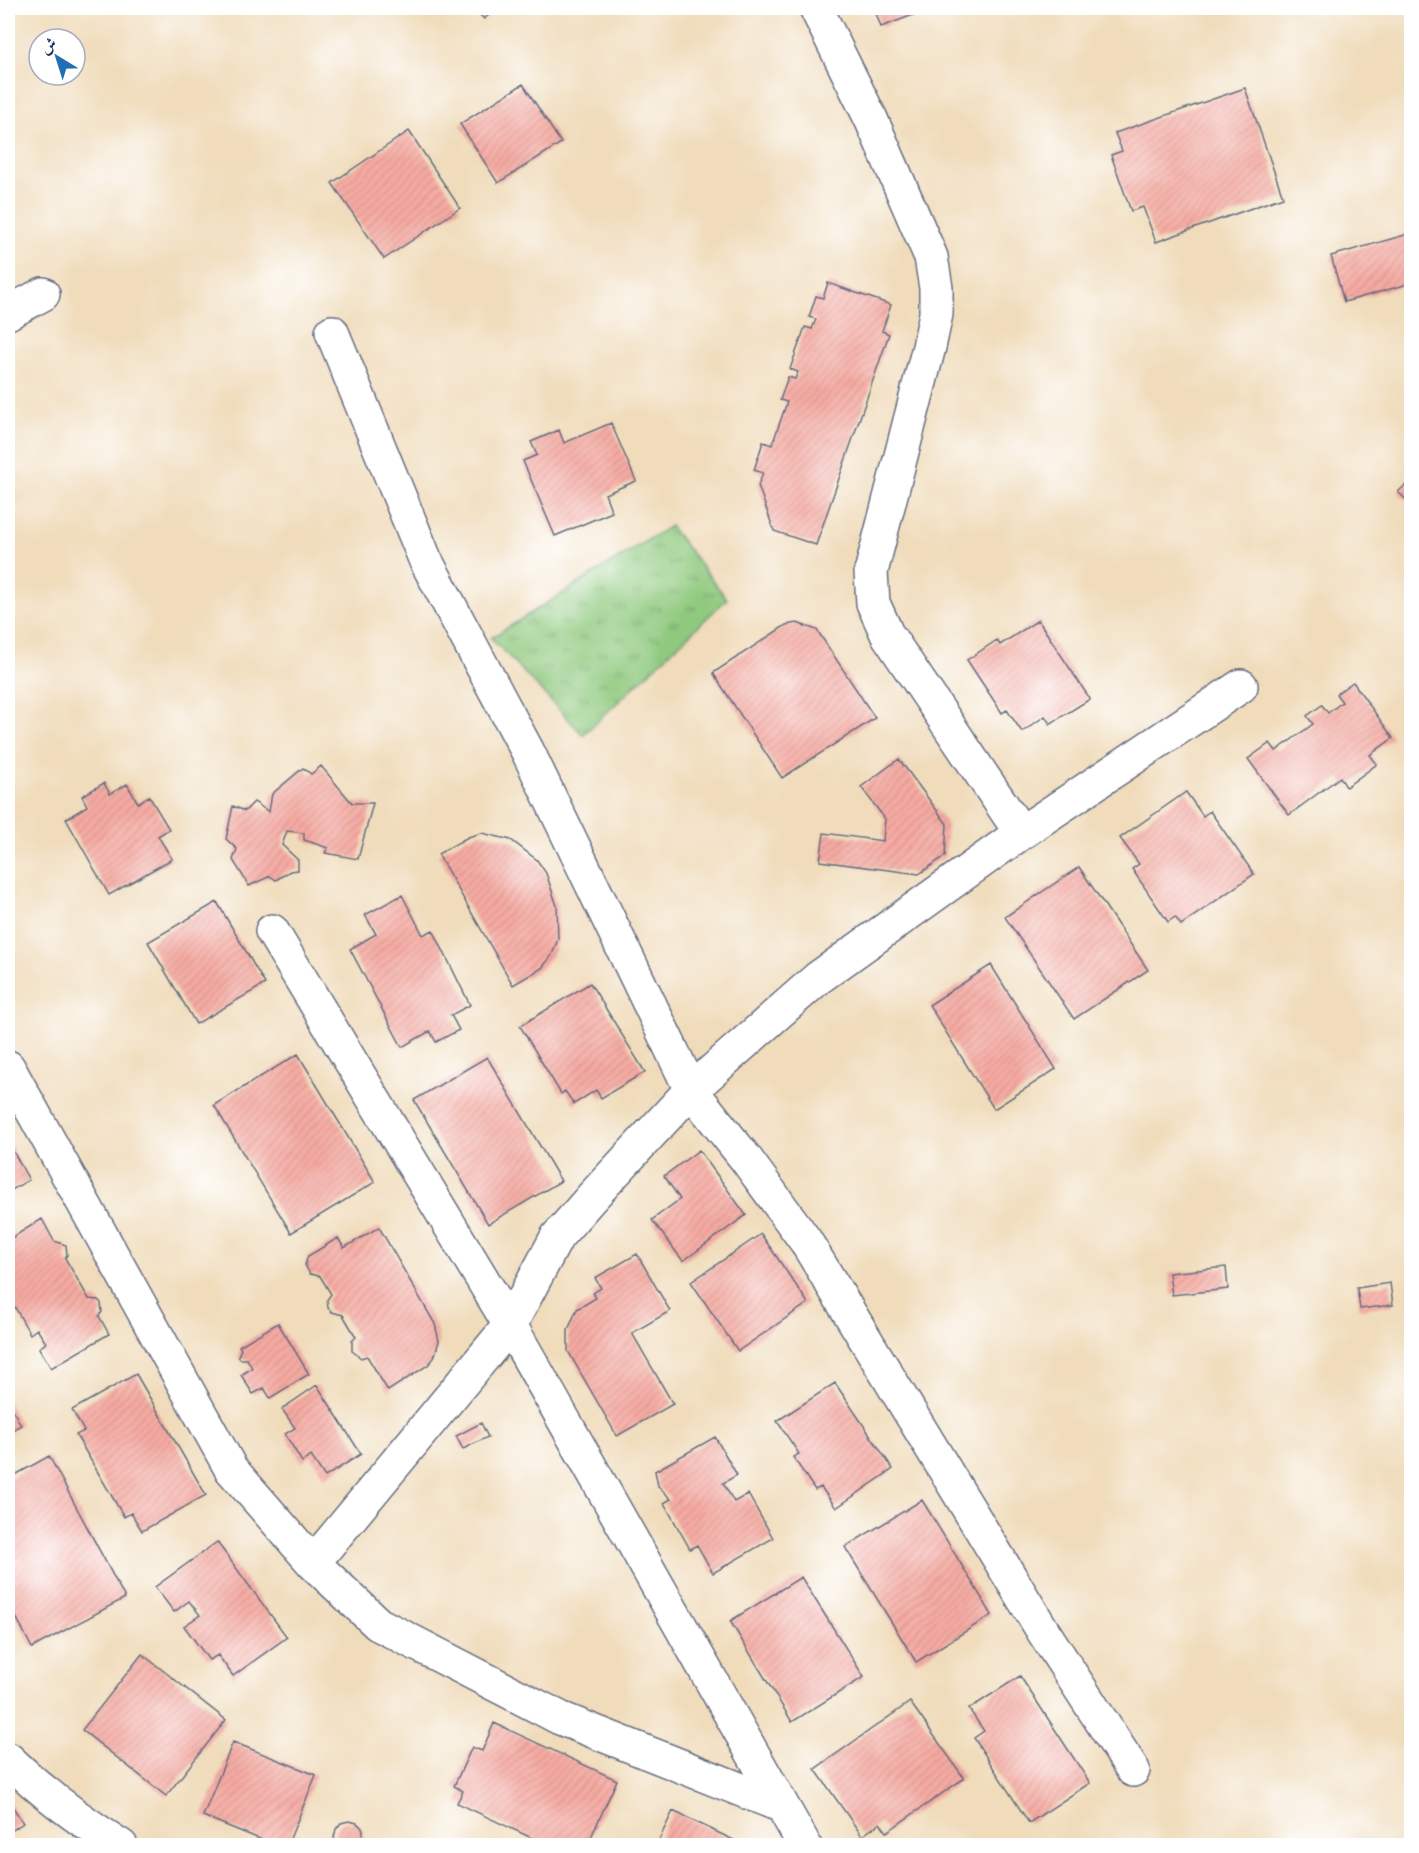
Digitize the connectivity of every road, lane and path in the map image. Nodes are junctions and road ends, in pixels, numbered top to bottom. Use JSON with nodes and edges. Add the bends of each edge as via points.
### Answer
{"nodes":[{"id":1,"x":816,"y":8,"type":"edge"},
{"id":2,"x":43,"y":294,"type":"dead end"},
{"id":3,"x":8,"y":313,"type":"edge"},
{"id":4,"x":332,"y":332,"type":"dead end"},
{"id":5,"x":1241,"y":686,"type":"dead end"},
{"id":6,"x":1021,"y":832,"type":"junction"},
{"id":7,"x":272,"y":930,"type":"dead end"},
{"id":8,"x":8,"y":1067,"type":"edge"},
{"id":9,"x":691,"y":1090,"type":"junction"},
{"id":10,"x":510,"y":1325,"type":"junction"},
{"id":11,"x":313,"y":1563,"type":"junction"},
{"id":12,"x":8,"y":1759,"type":"edge"},
{"id":13,"x":1133,"y":1770,"type":"dead end"},
{"id":14,"x":782,"y":1806,"type":"junction"},
{"id":15,"x":121,"y":1845,"type":"edge"},
{"id":16,"x":805,"y":1845,"type":"edge"}],
"edges":[{"from":1,"to":6,"type":"street","via":[[915,216],[931,258],[936,288],[936,314],[929,347],[871,572],[873,603],[887,634]]},
{"from":2,"to":3,"type":"street"},
{"from":4,"to":9,"type":"street","via":[[425,559],[528,752]]},
{"from":5,"to":6,"type":"street"},
{"from":6,"to":9,"type":"street","via":[[818,978]]},
{"from":7,"to":10,"type":"street"},
{"from":8,"to":11,"type":"street","via":[[231,1469]]},
{"from":9,"to":10,"type":"street","via":[[556,1236]]},
{"from":9,"to":13,"type":"street","via":[[805,1240],[1043,1631]]},
{"from":10,"to":11,"type":"street"},
{"from":10,"to":14,"type":"street"},
{"from":11,"to":14,"type":"street","via":[[378,1624],[560,1718]]},
{"from":12,"to":15,"type":"street","via":[[79,1820]]},
{"from":14,"to":16,"type":"street"}]}
